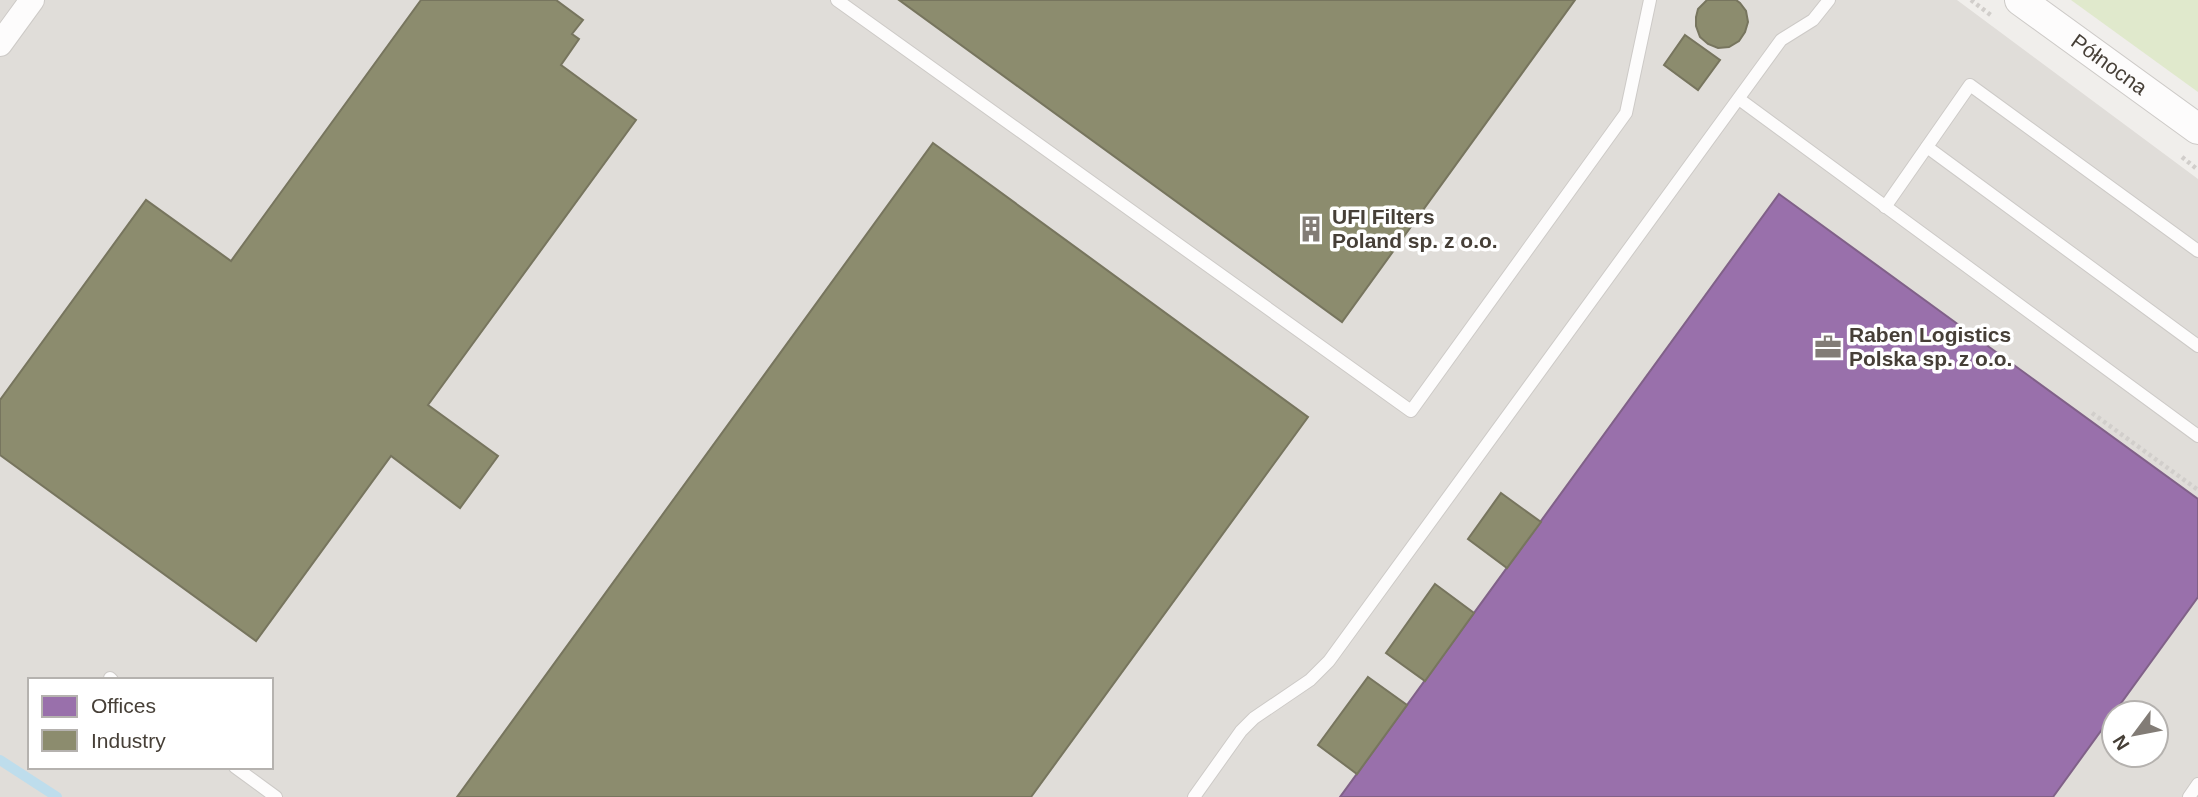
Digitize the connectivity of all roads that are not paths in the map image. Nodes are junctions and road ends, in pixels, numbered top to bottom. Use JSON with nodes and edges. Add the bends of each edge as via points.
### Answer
{"nodes":[{"id":1,"x":32,"y":0,"type":"edge"},
{"id":2,"x":837,"y":0,"type":"edge"},
{"id":3,"x":1650,"y":0,"type":"edge"},
{"id":4,"x":1829,"y":0,"type":"edge"},
{"id":5,"x":2020,"y":0,"type":"edge"},
{"id":6,"x":0,"y":44,"type":"edge"},
{"id":7,"x":1739,"y":99,"type":"junction"},
{"id":8,"x":2198,"y":129,"type":"edge"},
{"id":9,"x":1927,"y":147,"type":"junction"},
{"id":10,"x":1885,"y":207,"type":"junction"},
{"id":11,"x":2198,"y":251,"type":"edge"},
{"id":12,"x":2198,"y":346,"type":"edge"},
{"id":13,"x":2198,"y":436,"type":"edge"},
{"id":14,"x":237,"y":769,"type":"edge"},
{"id":15,"x":2198,"y":784,"type":"edge"},
{"id":16,"x":276,"y":797,"type":"edge"},
{"id":17,"x":1194,"y":797,"type":"edge"},
{"id":18,"x":2189,"y":797,"type":"edge"}],
"edges":[{"from":1,"to":6,"type":"street"},
{"from":2,"to":3,"type":"lane","via":[[1411,411],[1626,113]]},
{"from":4,"to":7,"type":"lane","via":[[1813,20],[1782,40]]},
{"from":5,"to":8,"type":"street","name":"Północna"},
{"from":7,"to":10,"type":"lane"},
{"from":7,"to":17,"type":"lane","via":[[1329,661],[1310,680],[1254,718]]},
{"from":9,"to":10,"type":"lane"},
{"from":9,"to":11,"type":"lane","via":[[1970,85]]},
{"from":9,"to":12,"type":"lane"},
{"from":10,"to":13,"type":"lane"},
{"from":14,"to":16,"type":"lane"},
{"from":15,"to":18,"type":"lane"}]}
